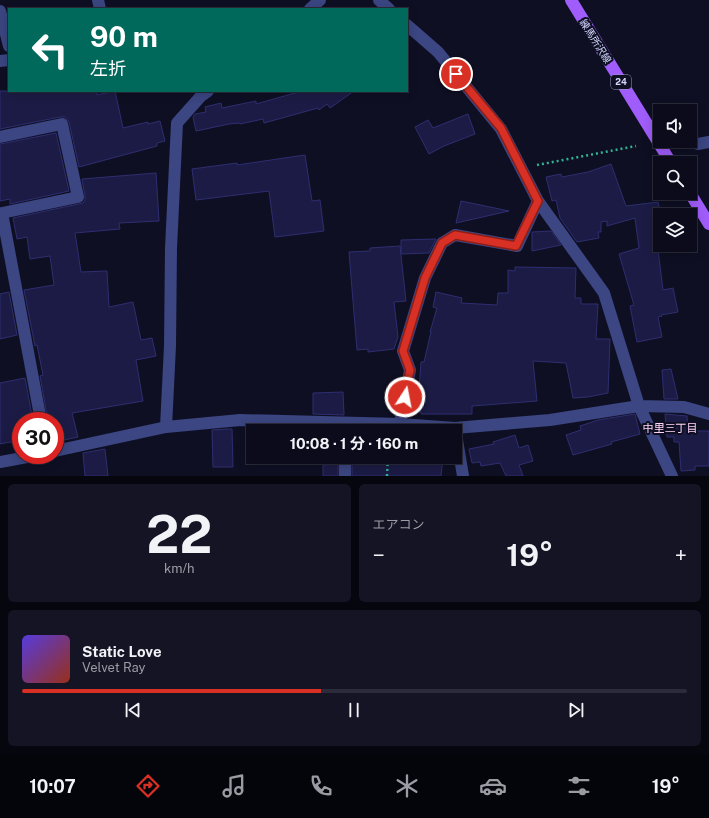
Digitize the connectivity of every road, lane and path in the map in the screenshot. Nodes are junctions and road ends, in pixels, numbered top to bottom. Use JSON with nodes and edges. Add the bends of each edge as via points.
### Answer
{"nodes":[{"id":1,"x":320,"y":0,"type":"edge"},
{"id":2,"x":379,"y":0,"type":"edge"},
{"id":3,"x":570,"y":0,"type":"edge"},
{"id":4,"x":311,"y":8,"type":"edge"},
{"id":5,"x":388,"y":8,"type":"edge"},
{"id":6,"x":0,"y":11,"type":"edge"},
{"id":7,"x":408,"y":26,"type":"edge"},
{"id":8,"x":8,"y":42,"type":"edge"},
{"id":9,"x":207,"y":92,"type":"edge"},
{"id":10,"x":0,"y":137,"type":"edge"},
{"id":11,"x":636,"y":146,"type":"dead end"},
{"id":12,"x":667,"y":156,"type":"edge"},
{"id":13,"x":521,"y":168,"type":"junction"},
{"id":14,"x":694,"y":200,"type":"edge"},
{"id":15,"x":538,"y":201,"type":"junction"},
{"id":16,"x":1,"y":213,"type":"edge"},
{"id":17,"x":708,"y":222,"type":"edge"},
{"id":18,"x":639,"y":406,"type":"junction"},
{"id":19,"x":39,"y":412,"type":"edge"},
{"id":20,"x":709,"y":414,"type":"edge"},
{"id":21,"x":300,"y":424,"type":"edge"},
{"id":22,"x":400,"y":424,"type":"edge"},
{"id":23,"x":166,"y":427,"type":"junction"},
{"id":24,"x":462,"y":427,"type":"edge"},
{"id":25,"x":64,"y":449,"type":"edge"},
{"id":26,"x":12,"y":460,"type":"edge"},
{"id":27,"x":0,"y":462,"type":"edge"},
{"id":28,"x":345,"y":464,"type":"edge"},
{"id":29,"x":387,"y":464,"type":"edge"},
{"id":30,"x":461,"y":464,"type":"edge"},
{"id":31,"x":345,"y":476,"type":"edge"},
{"id":32,"x":386,"y":476,"type":"edge"},
{"id":33,"x":463,"y":476,"type":"edge"},
{"id":34,"x":672,"y":476,"type":"edge"}],
"edges":[{"from":1,"to":4,"type":"street"},
{"from":2,"to":5,"type":"street"},
{"from":3,"to":12,"type":"main road","name":"練馬所沢線","number":"24"},
{"from":6,"to":8,"type":"street"},
{"from":7,"to":13,"type":"street","via":[[438,52],[501,128]]},
{"from":9,"to":23,"type":"street","via":[[177,123]]},
{"from":10,"to":16,"type":"street","via":[[62,124],[78,197]]},
{"from":11,"to":13,"type":"path"},
{"from":13,"to":15,"type":"street"},
{"from":14,"to":17,"type":"main road"},
{"from":15,"to":18,"type":"street","via":[[604,293]]},
{"from":15,"to":22,"type":"street","via":[[516,246],[455,235],[442,243],[425,278],[403,351],[410,370]]},
{"from":16,"to":19,"type":"street"},
{"from":18,"to":20,"type":"street","via":[[684,407]]},
{"from":18,"to":24,"type":"street","via":[[550,420]]},
{"from":18,"to":34,"type":"street"},
{"from":21,"to":23,"type":"street","via":[[240,420]]},
{"from":23,"to":25,"type":"street"},
{"from":26,"to":27,"type":"street"},
{"from":28,"to":31,"type":"street"},
{"from":29,"to":32,"type":"path"},
{"from":30,"to":33,"type":"street"}]}
